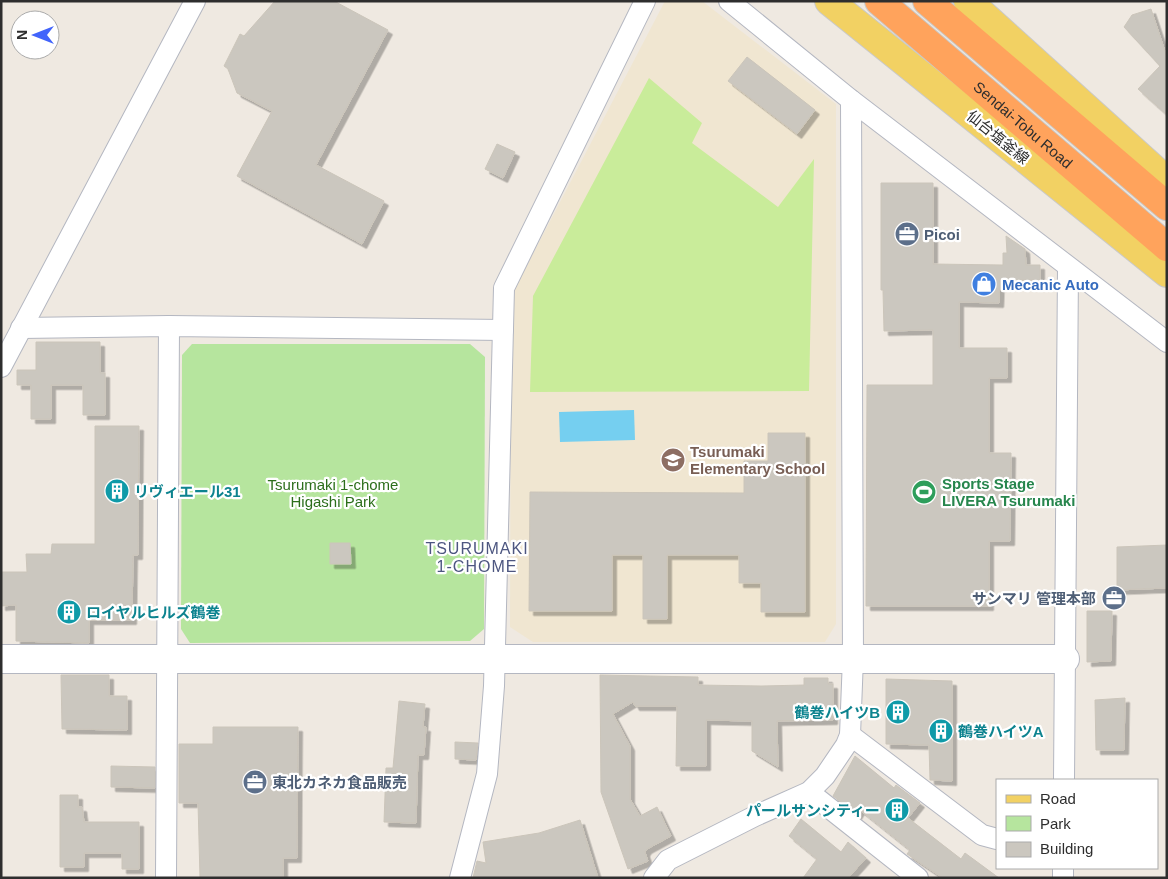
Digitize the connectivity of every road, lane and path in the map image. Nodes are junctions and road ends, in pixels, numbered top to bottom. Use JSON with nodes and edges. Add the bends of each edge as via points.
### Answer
{"nodes":[{"id":1,"x":195,"y":1,"type":"edge"},
{"id":2,"x":645,"y":1,"type":"edge"},
{"id":3,"x":729,"y":1,"type":"edge"},
{"id":4,"x":829,"y":1,"type":"edge"},
{"id":5,"x":879,"y":1,"type":"edge"},
{"id":6,"x":927,"y":1,"type":"edge"},
{"id":7,"x":968,"y":1,"type":"edge"},
{"id":8,"x":851,"y":100,"type":"junction"},
{"id":9,"x":1167,"y":180,"type":"edge"},
{"id":10,"x":1167,"y":206,"type":"edge"},
{"id":11,"x":1167,"y":247,"type":"edge"},
{"id":12,"x":1068,"y":268,"type":"junction"},
{"id":13,"x":1167,"y":273,"type":"edge"},
{"id":14,"x":169,"y":326,"type":"junction"},
{"id":15,"x":21,"y":328,"type":"junction"},
{"id":16,"x":502,"y":330,"type":"junction"},
{"id":17,"x":1167,"y":342,"type":"edge"},
{"id":18,"x":1,"y":367,"type":"edge"},
{"id":19,"x":168,"y":658,"type":"junction"},
{"id":20,"x":496,"y":658,"type":"junction"},
{"id":21,"x":853,"y":658,"type":"junction"},
{"id":22,"x":1,"y":659,"type":"edge"},
{"id":23,"x":1065,"y":659,"type":"junction"},
{"id":24,"x":850,"y":735,"type":"junction"},
{"id":25,"x":1064,"y":779,"type":"edge"},
{"id":26,"x":809,"y":792,"type":"junction"},
{"id":27,"x":996,"y":839,"type":"edge"},
{"id":28,"x":166,"y":878,"type":"edge"},
{"id":29,"x":460,"y":878,"type":"edge"},
{"id":30,"x":654,"y":878,"type":"edge"},
{"id":31,"x":918,"y":878,"type":"edge"}],
"edges":[{"from":1,"to":15,"type":"street"},
{"from":2,"to":16,"type":"street","via":[[504,288]]},
{"from":3,"to":8,"type":"street"},
{"from":4,"to":13,"type":"main road","name":"仙台塩釜線"},
{"from":5,"to":11,"type":"highway","name":"Sendai-Tobu Road"},
{"from":6,"to":10,"type":"highway","name":"Sendai-Tobu Road"},
{"from":7,"to":9,"type":"main road"},
{"from":8,"to":12,"type":"street"},
{"from":8,"to":21,"type":"street"},
{"from":12,"to":17,"type":"street"},
{"from":12,"to":23,"type":"street"},
{"from":14,"to":15,"type":"street"},
{"from":14,"to":16,"type":"street"},
{"from":14,"to":19,"type":"street"},
{"from":15,"to":18,"type":"street"},
{"from":16,"to":20,"type":"street"},
{"from":19,"to":20,"type":"street"},
{"from":19,"to":22,"type":"street"},
{"from":19,"to":28,"type":"street"},
{"from":20,"to":21,"type":"street"},
{"from":20,"to":29,"type":"street","via":[[488,774]]},
{"from":21,"to":23,"type":"street"},
{"from":21,"to":24,"type":"street"},
{"from":23,"to":25,"type":"street"},
{"from":24,"to":26,"type":"street","via":[[825,776]]},
{"from":24,"to":27,"type":"street","via":[[982,835]]},
{"from":26,"to":30,"type":"street","via":[[668,860]]},
{"from":26,"to":31,"type":"street"}]}
